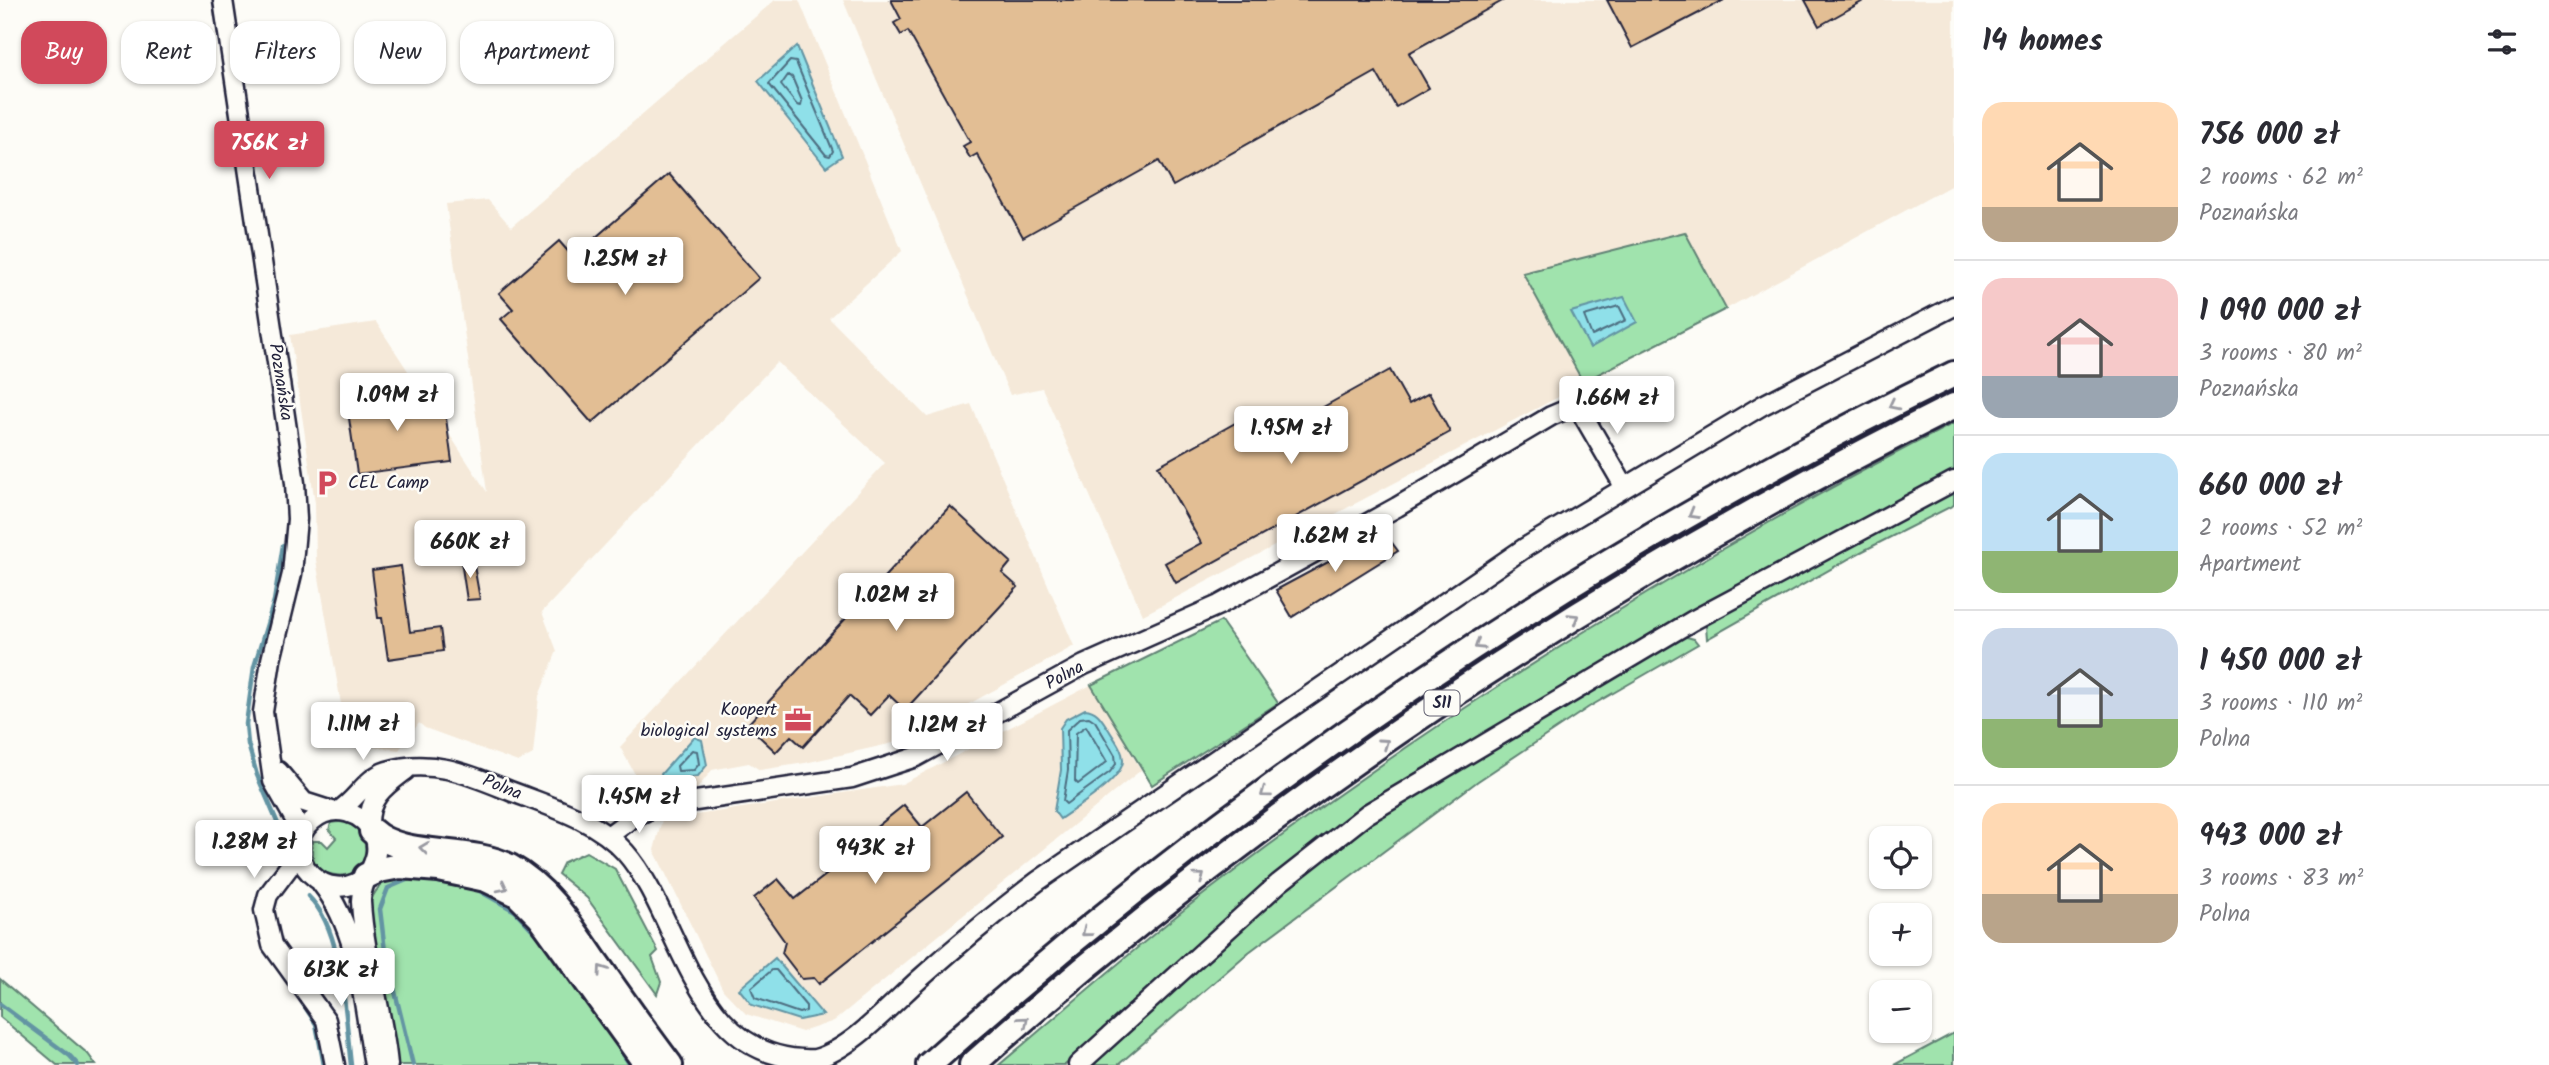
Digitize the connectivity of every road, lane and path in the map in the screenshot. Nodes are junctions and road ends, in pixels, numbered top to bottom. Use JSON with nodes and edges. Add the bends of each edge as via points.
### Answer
{"nodes":[{"id":1,"x":223,"y":0,"type":"edge"},
{"id":2,"x":1954,"y":306,"type":"edge"},
{"id":3,"x":1954,"y":374,"type":"edge"},
{"id":4,"x":1954,"y":406,"type":"edge"},
{"id":5,"x":1954,"y":481,"type":"edge"},
{"id":6,"x":1624,"y":486,"type":"junction"},
{"id":7,"x":272,"y":763,"type":"junction"},
{"id":8,"x":409,"y":768,"type":"junction"},
{"id":9,"x":336,"y":811,"type":"junction"},
{"id":10,"x":370,"y":829,"type":"junction"},
{"id":11,"x":608,"y":836,"type":"junction"},
{"id":12,"x":300,"y":843,"type":"junction"},
{"id":13,"x":366,"y":876,"type":"junction"},
{"id":14,"x":318,"y":881,"type":"junction"},
{"id":15,"x":267,"y":919,"type":"junction"},
{"id":16,"x":929,"y":1064,"type":"edge"},
{"id":17,"x":335,"y":1065,"type":"edge"},
{"id":18,"x":374,"y":1065,"type":"edge"},
{"id":19,"x":388,"y":1065,"type":"edge"},
{"id":20,"x":647,"y":1065,"type":"edge"},
{"id":21,"x":670,"y":1065,"type":"edge"},
{"id":22,"x":972,"y":1065,"type":"edge"},
{"id":23,"x":1078,"y":1065,"type":"edge"}],
"edges":[{"from":1,"to":7,"type":"street","name":"Poznańska","via":[[296,501],[292,574],[264,696],[264,730]]},
{"from":2,"to":6,"type":"street","via":[[1763,405]]},
{"from":3,"to":16,"type":"highway","number":"S11","one_way":true,"via":[[1704,508],[1446,667],[1186,852]]},
{"from":22,"to":4,"type":"highway","number":"S11","one_way":true,"via":[[1173,898],[1456,693],[1737,521]]},
{"from":5,"to":23,"type":"street","via":[[1692,621],[1367,814],[1279,883]]},
{"from":6,"to":11,"type":"street","name":"Polna","via":[[1577,405],[1219,605],[1084,665],[916,757],[852,778],[655,807]]},
{"from":6,"to":11,"type":"street","via":[[1418,619],[1038,881],[857,1034],[819,1058],[772,1062],[751,1055],[722,1034],[706,1011],[639,870]]},
{"from":7,"to":9,"type":"street","name":"Poznańska","via":[[304,802]]},
{"from":7,"to":12,"type":"street","name":"Poznańska","via":[[274,781],[298,825]]},
{"from":8,"to":9,"type":"street","name":"Polna","via":[[375,777]]},
{"from":8,"to":10,"type":"street","via":[[374,798]]},
{"from":8,"to":11,"type":"street","name":"Polna","via":[[436,765],[461,771],[572,816]]},
{"from":9,"to":10,"type":"street","via":[[354,814]]},
{"from":9,"to":12,"type":"street","via":[[312,821]]},
{"from":10,"to":13,"type":"street","via":[[376,857]]},
{"from":21,"to":10,"type":"highway","one_way":true,"via":[[564,916],[534,884],[486,858],[397,844]]},
{"from":12,"to":14,"type":"street","via":[[305,869]]},
{"from":12,"to":15,"type":"street","via":[[268,895]]},
{"from":13,"to":14,"type":"street","via":[[344,887]]},
{"from":13,"to":19,"type":"street","via":[[361,894],[366,947]]},
{"from":13,"to":20,"type":"highway","one_way":true,"via":[[400,866],[439,869],[474,875],[517,894],[540,917]]},
{"from":14,"to":15,"type":"street","via":[[302,878],[284,889]]},
{"from":14,"to":18,"type":"street","via":[[345,923]]},
{"from":15,"to":17,"type":"street","via":[[272,945],[326,1020]]}]}
